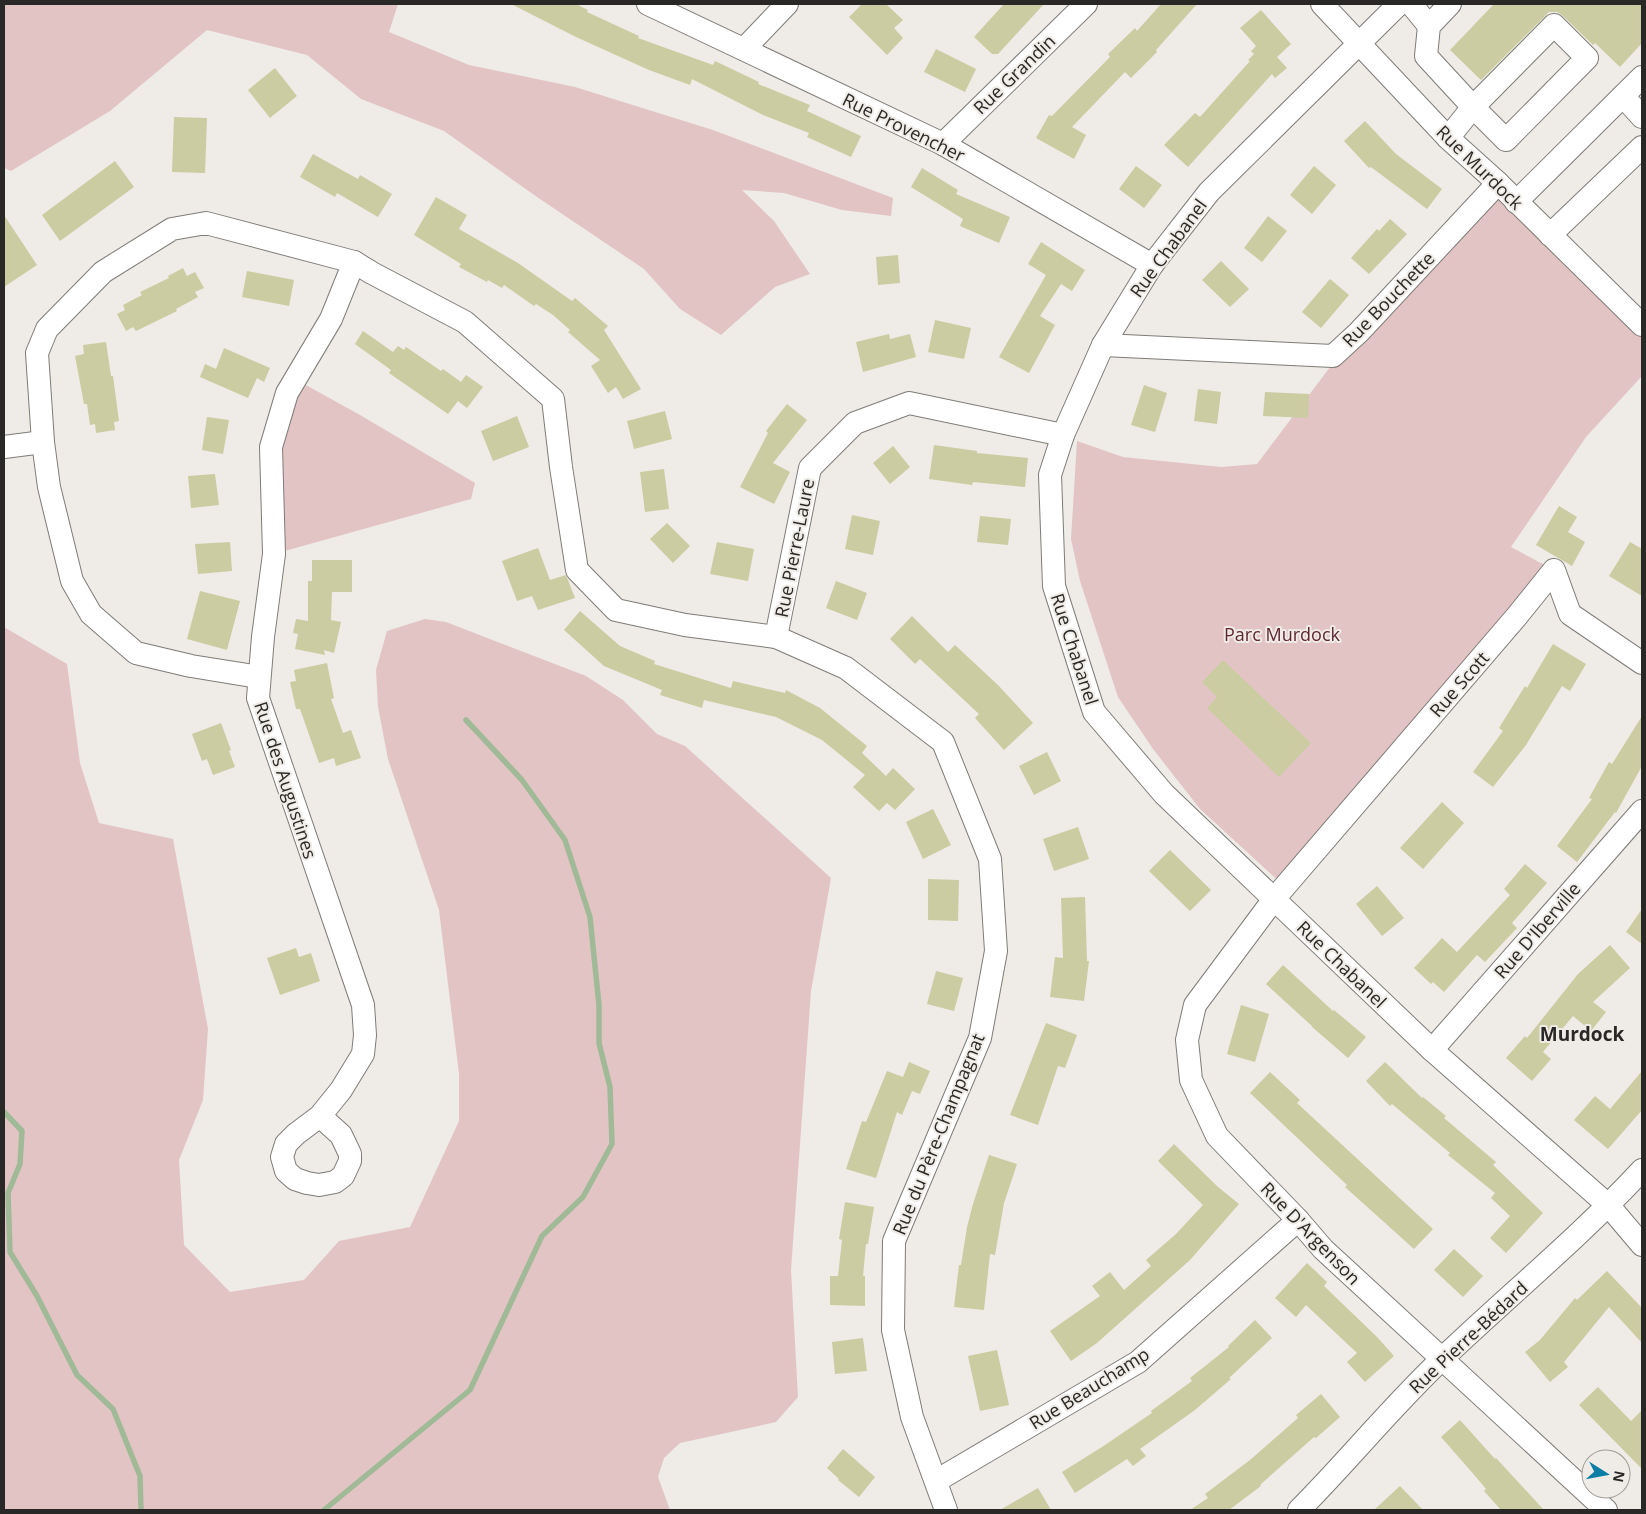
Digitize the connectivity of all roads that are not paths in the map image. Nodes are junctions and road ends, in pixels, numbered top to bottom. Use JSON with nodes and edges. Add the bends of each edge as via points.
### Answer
{"nodes":[{"id":1,"x":648,"y":4,"type":"edge"},
{"id":2,"x":787,"y":4,"type":"edge"},
{"id":3,"x":1086,"y":4,"type":"edge"},
{"id":4,"x":1322,"y":4,"type":"edge"},
{"id":5,"x":1399,"y":4,"type":"edge"},
{"id":6,"x":1411,"y":4,"type":"edge"},
{"id":7,"x":1450,"y":4,"type":"edge"},
{"id":8,"x":1429,"y":26,"type":"junction"},
{"id":9,"x":1359,"y":44,"type":"junction"},
{"id":10,"x":744,"y":49,"type":"junction"},
{"id":11,"x":1642,"y":77,"type":"edge"},
{"id":12,"x":1623,"y":96,"type":"junction"},
{"id":13,"x":1472,"y":107,"type":"junction"},
{"id":14,"x":1642,"y":116,"type":"edge"},
{"id":15,"x":1448,"y":138,"type":"junction"},
{"id":16,"x":943,"y":144,"type":"junction"},
{"id":17,"x":1642,"y":147,"type":"edge"},
{"id":18,"x":1498,"y":183,"type":"junction"},
{"id":19,"x":1516,"y":202,"type":"junction"},
{"id":20,"x":1550,"y":234,"type":"junction"},
{"id":21,"x":354,"y":262,"type":"junction"},
{"id":22,"x":1152,"y":265,"type":"junction"},
{"id":23,"x":1642,"y":325,"type":"edge"},
{"id":24,"x":1103,"y":345,"type":"junction"},
{"id":25,"x":1063,"y":435,"type":"junction"},
{"id":26,"x":43,"y":442,"type":"junction"},
{"id":27,"x":4,"y":447,"type":"edge"},
{"id":28,"x":776,"y":637,"type":"junction"},
{"id":29,"x":1642,"y":663,"type":"edge"},
{"id":30,"x":259,"y":677,"type":"junction"},
{"id":31,"x":1642,"y":811,"type":"edge"},
{"id":32,"x":1274,"y":899,"type":"junction"},
{"id":33,"x":1432,"y":1050,"type":"junction"},
{"id":34,"x":320,"y":1116,"type":"dead end"},
{"id":35,"x":1642,"y":1170,"type":"edge"},
{"id":36,"x":1609,"y":1206,"type":"junction"},
{"id":37,"x":1298,"y":1220,"type":"junction"},
{"id":38,"x":1642,"y":1245,"type":"edge"},
{"id":39,"x":1442,"y":1359,"type":"junction"},
{"id":40,"x":936,"y":1480,"type":"junction"},
{"id":41,"x":946,"y":1510,"type":"edge"},
{"id":42,"x":1300,"y":1510,"type":"edge"},
{"id":43,"x":1606,"y":1510,"type":"edge"}],
"edges":[{"from":1,"to":10,"type":"street","name":"Rue Provencher"},
{"from":2,"to":10,"type":"street"},
{"from":3,"to":16,"type":"street","name":"Rue Grandin"},
{"from":4,"to":9,"type":"street","name":"Rue Murdock"},
{"from":5,"to":9,"type":"street","name":"Rue Chabanel"},
{"from":6,"to":8,"type":"street"},
{"from":7,"to":8,"type":"street"},
{"from":8,"to":13,"type":"street","via":[[1426,56]]},
{"from":9,"to":15,"type":"street","name":"Rue Murdock"},
{"from":9,"to":22,"type":"street","name":"Rue Chabanel","via":[[1209,192]]},
{"from":10,"to":16,"type":"street","name":"Rue Provencher"},
{"from":11,"to":12,"type":"street"},
{"from":12,"to":14,"type":"street"},
{"from":12,"to":19,"type":"street"},
{"from":13,"to":13,"type":"street","via":[[1554,25],[1587,58],[1506,140]]},
{"from":13,"to":15,"type":"street"},
{"from":15,"to":18,"type":"street","name":"Rue Murdock"},
{"from":16,"to":22,"type":"street","name":"Rue Provencher"},
{"from":17,"to":20,"type":"street"},
{"from":18,"to":19,"type":"street","name":"Rue Murdock"},
{"from":18,"to":24,"type":"street","name":"Rue Bouchette","via":[[1333,356]]},
{"from":19,"to":20,"type":"street","name":"Rue Murdock"},
{"from":20,"to":23,"type":"street","name":"Rue Murdock"},
{"from":21,"to":26,"type":"street","name":"Rue du Père-Champagnat","via":[[206,223],[172,229],[103,272],[46,329],[38,353]]},
{"from":21,"to":28,"type":"street","name":"Rue du Père-Champagnat","via":[[465,322],[553,399],[577,570],[616,610],[685,625]]},
{"from":21,"to":30,"type":"street","name":"Rue des Augustines","via":[[331,319],[288,393],[271,447],[274,554]]},
{"from":22,"to":24,"type":"street","name":"Rue Chabanel"},
{"from":24,"to":25,"type":"street","name":"Rue Chabanel"},
{"from":25,"to":28,"type":"street","name":"Rue Pierre-Laure","via":[[909,403],[855,423],[810,468]]},
{"from":25,"to":32,"type":"street","name":"Rue Chabanel","via":[[1050,475],[1054,586],[1094,712],[1164,794]]},
{"from":26,"to":27,"type":"street"},
{"from":26,"to":30,"type":"street","name":"Rue du Père-Champagnat","via":[[49,487],[72,581],[91,614],[136,654]]},
{"from":28,"to":40,"type":"street","name":"Rue du Père-Champagnat","via":[[846,668],[943,742],[990,859],[996,952],[980,1038],[894,1241],[893,1330],[912,1417]]},
{"from":29,"to":32,"type":"street","name":"Rue Scott","via":[[1570,614],[1554,570]]},
{"from":30,"to":34,"type":"street","name":"Rue des Augustines","via":[[258,698],[362,1005],[363,1054]]},
{"from":31,"to":33,"type":"street","name":"Rue D'Iberville"},
{"from":32,"to":33,"type":"street","name":"Rue Chabanel"},
{"from":32,"to":37,"type":"street","name":"Rue D'Argenson","via":[[1195,1006],[1187,1040],[1191,1080],[1217,1136]]},
{"from":33,"to":36,"type":"street","name":"Rue Chabanel"},
{"from":35,"to":36,"type":"street","name":"Rue Pierre-Bédard"},
{"from":36,"to":38,"type":"street","name":"Rue Chabanel"},
{"from":36,"to":39,"type":"street","name":"Rue Pierre-Bédard"},
{"from":37,"to":39,"type":"street","name":"Rue D'Argenson","via":[[1323,1249]]},
{"from":37,"to":40,"type":"street","name":"Rue Beauchamp","via":[[1138,1362]]},
{"from":39,"to":42,"type":"street","name":"Rue Pierre-Bédard","via":[[1380,1421]]},
{"from":39,"to":43,"type":"street","name":"Rue D'Argenson"},
{"from":40,"to":41,"type":"street","name":"Rue du Père-Champagnat"}]}
